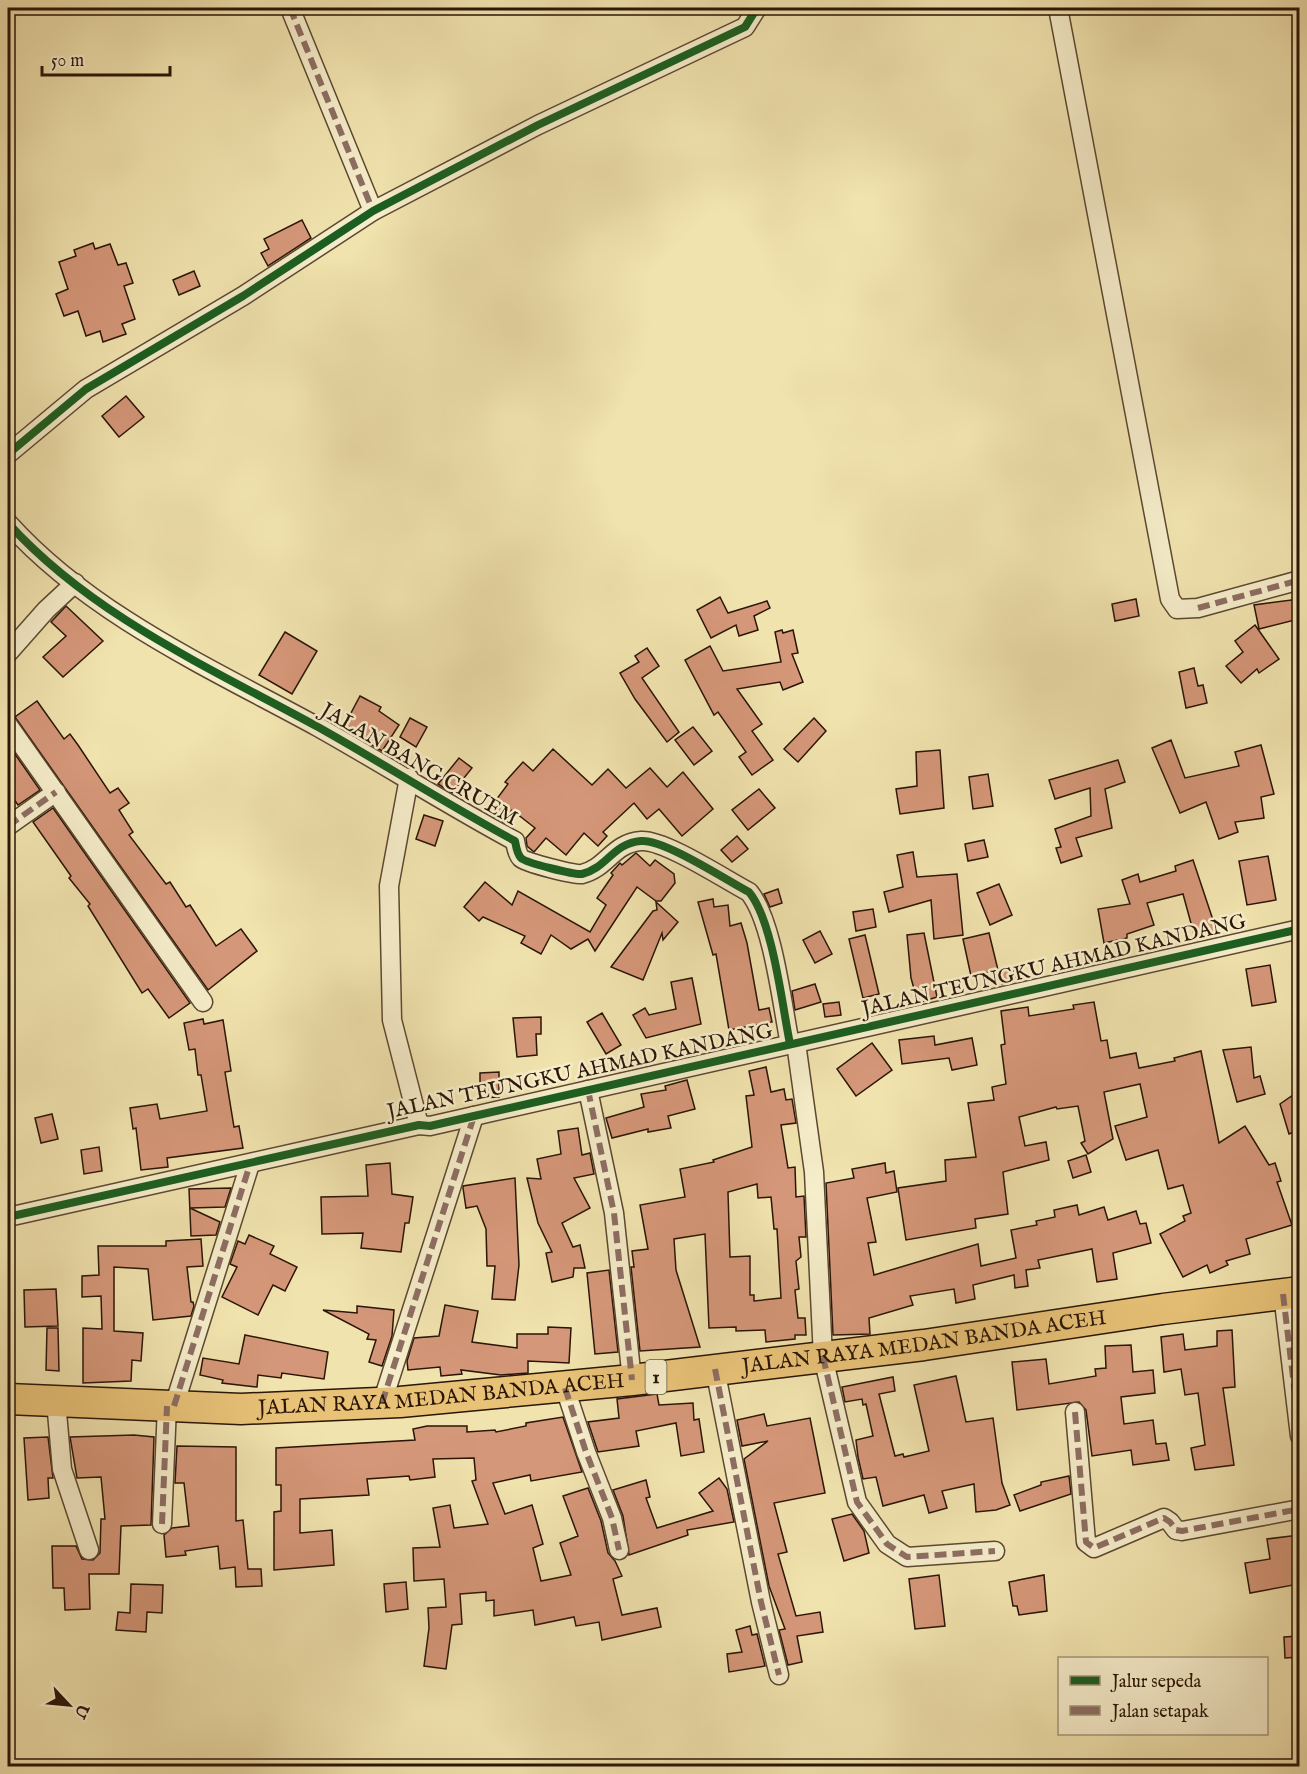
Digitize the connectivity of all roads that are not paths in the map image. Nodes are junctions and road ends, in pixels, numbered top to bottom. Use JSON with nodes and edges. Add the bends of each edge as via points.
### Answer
{"nodes":[{"id":1,"x":290,"y":8,"type":"edge"},
{"id":2,"x":757,"y":8,"type":"edge"},
{"id":3,"x":1058,"y":8,"type":"edge"},
{"id":4,"x":373,"y":211,"type":"junction"},
{"id":5,"x":8,"y":454,"type":"edge"},
{"id":6,"x":8,"y":523,"type":"edge"},
{"id":7,"x":1299,"y":580,"type":"edge"},
{"id":8,"x":75,"y":583,"type":"junction"},
{"id":9,"x":8,"y":653,"type":"edge"},
{"id":10,"x":8,"y":725,"type":"edge"},
{"id":11,"x":409,"y":778,"type":"junction"},
{"id":12,"x":56,"y":792,"type":"junction"},
{"id":13,"x":8,"y":826,"type":"edge"},
{"id":14,"x":1299,"y":929,"type":"edge"},
{"id":15,"x":203,"y":1002,"type":"dead end"},
{"id":16,"x":793,"y":1043,"type":"junction"},
{"id":17,"x":588,"y":1090,"type":"junction"},
{"id":18,"x":474,"y":1116,"type":"junction"},
{"id":19,"x":419,"y":1125,"type":"junction"},
{"id":20,"x":250,"y":1164,"type":"junction"},
{"id":21,"x":8,"y":1217,"type":"edge"},
{"id":22,"x":1291,"y":1293,"type":"edge"},
{"id":23,"x":823,"y":1357,"type":"junction"},
{"id":24,"x":715,"y":1370,"type":"junction"},
{"id":25,"x":632,"y":1380,"type":"junction"},
{"id":26,"x":565,"y":1388,"type":"junction"},
{"id":27,"x":8,"y":1399,"type":"edge"},
{"id":28,"x":56,"y":1401,"type":"junction"},
{"id":29,"x":382,"y":1403,"type":"junction"},
{"id":30,"x":170,"y":1406,"type":"junction"},
{"id":31,"x":1075,"y":1412,"type":"dead end"},
{"id":32,"x":1299,"y":1436,"type":"edge"},
{"id":33,"x":1299,"y":1509,"type":"edge"},
{"id":34,"x":162,"y":1524,"type":"dead end"},
{"id":35,"x":89,"y":1550,"type":"dead end"},
{"id":36,"x":619,"y":1550,"type":"dead end"},
{"id":37,"x":995,"y":1551,"type":"dead end"},
{"id":38,"x":779,"y":1675,"type":"dead end"}],
"edges":[{"from":1,"to":4,"type":"street"},
{"from":2,"to":4,"type":"street","via":[[745,27],[538,125]]},
{"from":3,"to":7,"type":"street","via":[[1167,591],[1174,607],[1181,610]]},
{"from":4,"to":5,"type":"street","via":[[243,296],[86,389]]},
{"from":6,"to":8,"type":"street","name":"JALAN BANG CRUEM"},
{"from":8,"to":9,"type":"street"},
{"from":8,"to":11,"type":"street","name":"JALAN BANG CRUEM","via":[[131,624]]},
{"from":10,"to":12,"type":"street"},
{"from":11,"to":16,"type":"street","name":"JALAN BANG CRUEM","via":[[514,841],[519,856],[527,862],[581,874],[599,866],[617,848],[642,840],[666,847],[748,892],[758,903],[765,926]]},
{"from":11,"to":19,"type":"street","via":[[389,886],[393,1020]]},
{"from":12,"to":13,"type":"street"},
{"from":12,"to":15,"type":"street"},
{"from":14,"to":16,"type":"street","name":"JALAN TEUNGKU AHMAD KANDANG"},
{"from":16,"to":17,"type":"street","name":"JALAN TEUNGKU AHMAD KANDANG"},
{"from":16,"to":23,"type":"street","name":"JALAN BANG CRUEM","via":[[814,1172]]},
{"from":17,"to":18,"type":"street","name":"JALAN TEUNGKU AHMAD KANDANG"},
{"from":17,"to":25,"type":"street","via":[[614,1213]]},
{"from":18,"to":19,"type":"street","name":"JALAN TEUNGKU AHMAD KANDANG"},
{"from":18,"to":29,"type":"street"},
{"from":19,"to":20,"type":"street","name":"JALAN TEUNGKU AHMAD KANDANG"},
{"from":20,"to":21,"type":"street","name":"JALAN TEUNGKU AHMAD KANDANG"},
{"from":20,"to":30,"type":"street"},
{"from":22,"to":23,"type":"highway","name":"JALAN RAYA MEDAN BANDA ACEH","number":"1"},
{"from":22,"to":32,"type":"street"},
{"from":23,"to":24,"type":"highway","name":"JALAN RAYA MEDAN BANDA ACEH","number":"1"},
{"from":23,"to":37,"type":"street","name":"JALAN BANG CRUEM","via":[[857,1502],[887,1544],[907,1557]]},
{"from":24,"to":25,"type":"highway","name":"JALAN RAYA MEDAN BANDA ACEH","number":"1"},
{"from":24,"to":38,"type":"street"},
{"from":25,"to":26,"type":"highway","name":"JALAN RAYA MEDAN BANDA ACEH","number":"1"},
{"from":26,"to":29,"type":"highway","name":"JALAN RAYA MEDAN BANDA ACEH","number":"1"},
{"from":26,"to":36,"type":"street","via":[[612,1518]]},
{"from":27,"to":28,"type":"highway","name":"JALAN RAYA MEDAN BANDA ACEH","number":"1"},
{"from":28,"to":30,"type":"highway","name":"JALAN RAYA MEDAN BANDA ACEH","number":"1"},
{"from":28,"to":35,"type":"street","via":[[62,1468]]},
{"from":29,"to":30,"type":"highway","name":"JALAN RAYA MEDAN BANDA ACEH","number":"1","via":[[241,1409]]},
{"from":30,"to":34,"type":"street"},
{"from":31,"to":33,"type":"street","via":[[1086,1542],[1094,1548],[1164,1518],[1182,1531]]}]}
